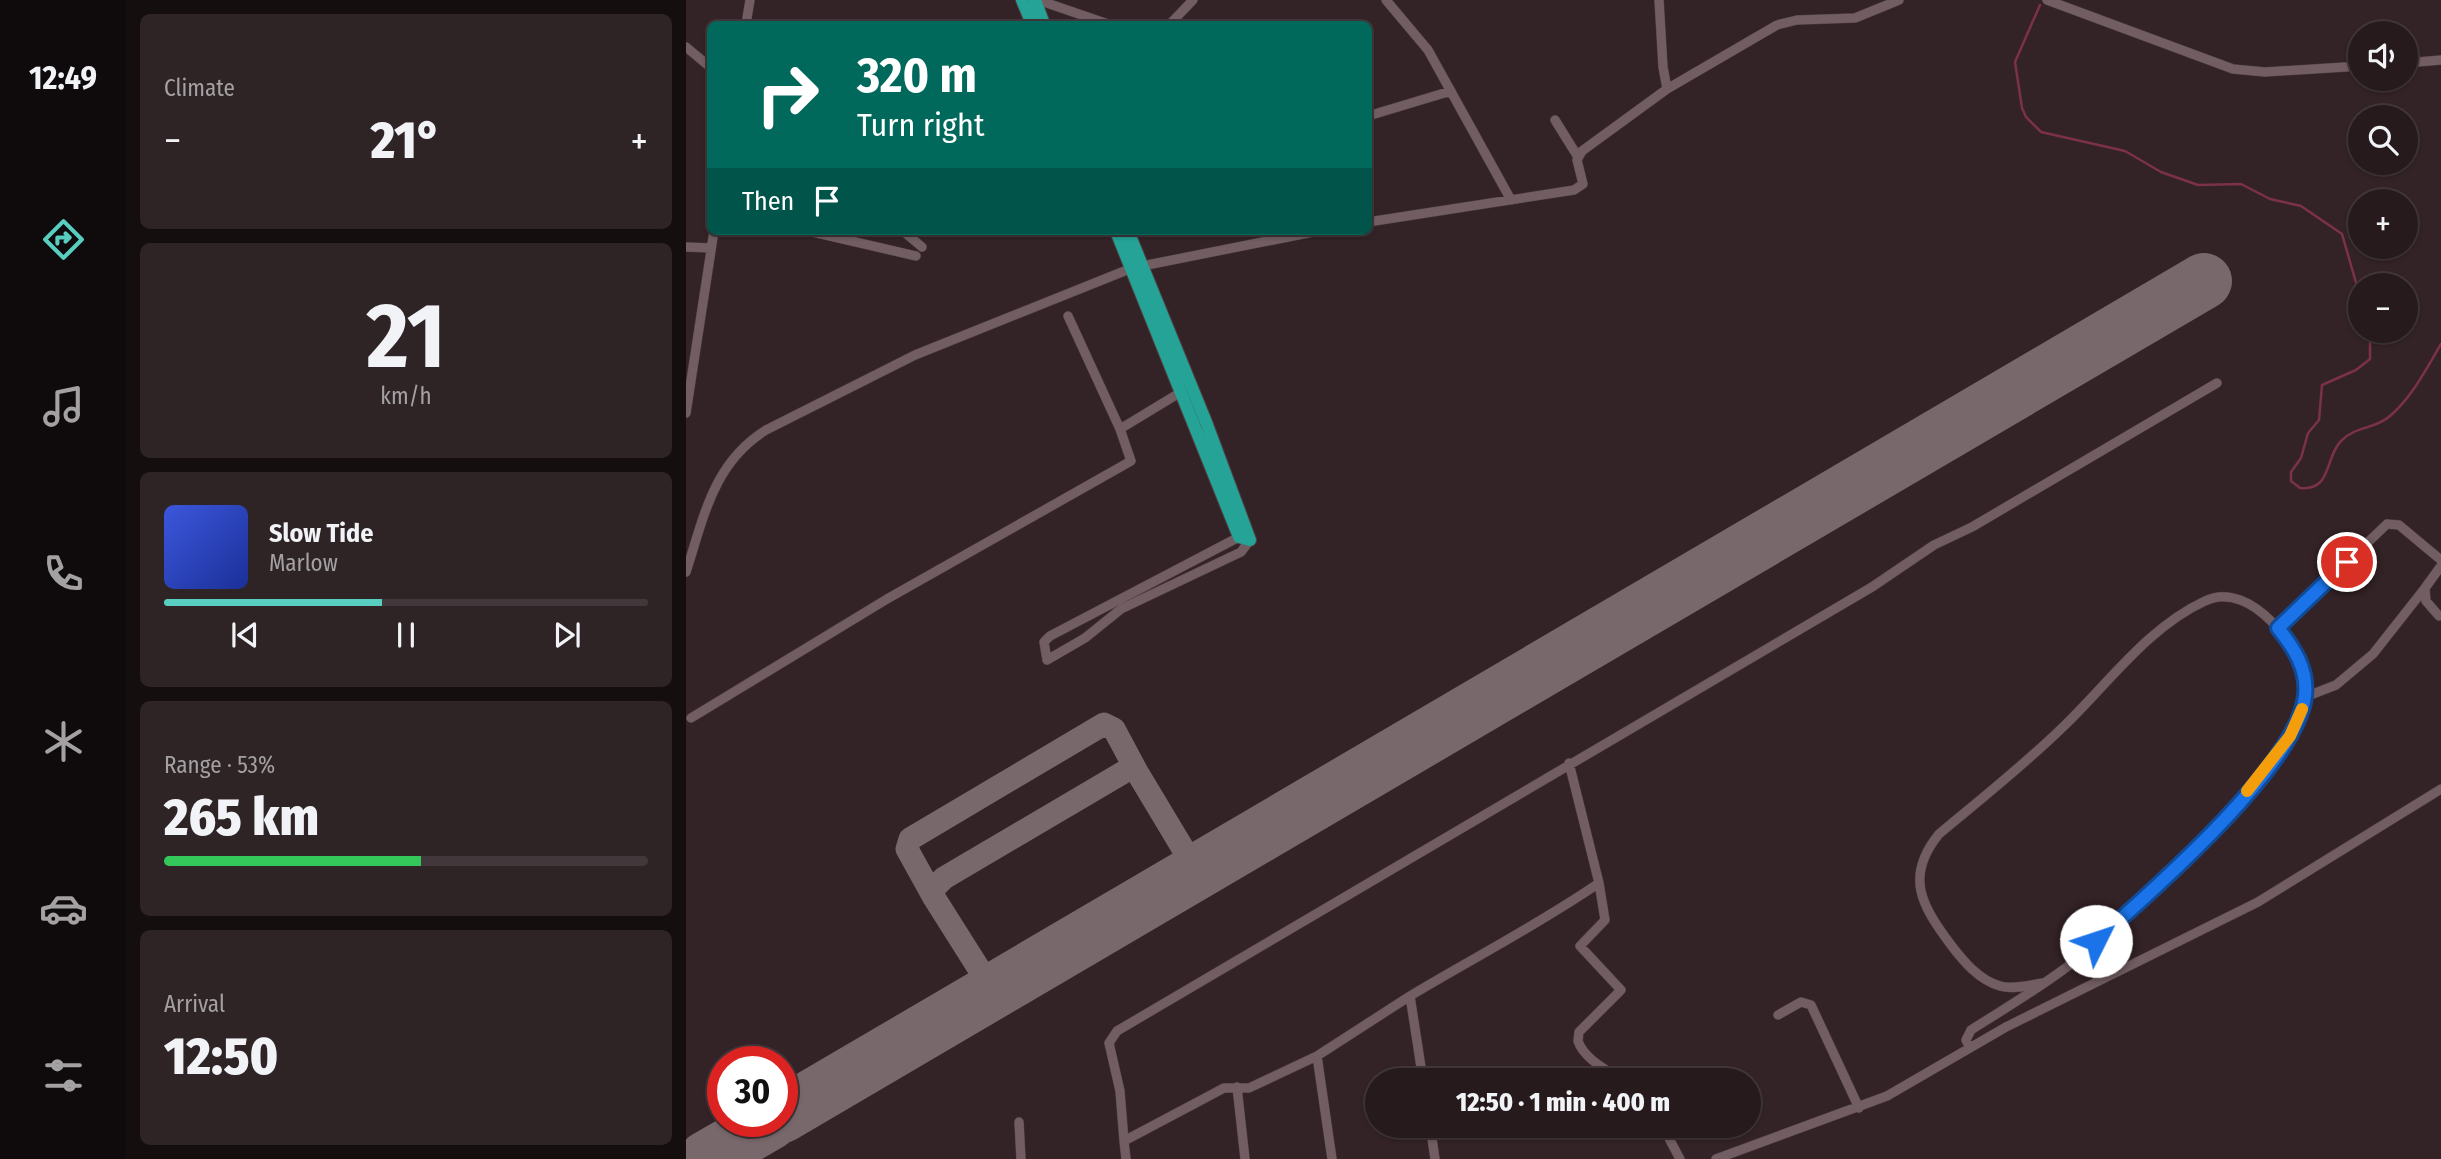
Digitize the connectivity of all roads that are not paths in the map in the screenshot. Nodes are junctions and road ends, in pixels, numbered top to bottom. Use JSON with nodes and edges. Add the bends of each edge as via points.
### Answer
{"nodes":[{"id":1,"x":750,"y":0,"type":"edge"},
{"id":2,"x":1023,"y":0,"type":"edge"},
{"id":3,"x":1036,"y":0,"type":"edge"},
{"id":4,"x":1193,"y":0,"type":"edge"},
{"id":5,"x":1386,"y":0,"type":"edge"},
{"id":6,"x":1659,"y":0,"type":"edge"},
{"id":7,"x":1899,"y":0,"type":"edge"},
{"id":8,"x":2047,"y":0,"type":"edge"},
{"id":9,"x":746,"y":21,"type":"edge"},
{"id":10,"x":1031,"y":21,"type":"edge"},
{"id":11,"x":1043,"y":21,"type":"edge"},
{"id":12,"x":1099,"y":21,"type":"edge"},
{"id":13,"x":1173,"y":21,"type":"edge"},
{"id":14,"x":686,"y":47,"type":"edge"},
{"id":15,"x":2441,"y":60,"type":"edge"},
{"id":16,"x":2418,"y":61,"type":"edge"},
{"id":17,"x":707,"y":64,"type":"edge"},
{"id":18,"x":2348,"y":66,"type":"edge"},
{"id":19,"x":1667,"y":89,"type":"junction"},
{"id":20,"x":1451,"y":91,"type":"junction"},
{"id":21,"x":1372,"y":115,"type":"edge"},
{"id":22,"x":1555,"y":120,"type":"dead end"},
{"id":23,"x":1578,"y":158,"type":"junction"},
{"id":24,"x":1511,"y":200,"type":"junction"},
{"id":25,"x":1372,"y":221,"type":"edge"},
{"id":26,"x":713,"y":235,"type":"edge"},
{"id":27,"x":824,"y":235,"type":"edge"},
{"id":28,"x":908,"y":235,"type":"edge"},
{"id":29,"x":1118,"y":235,"type":"edge"},
{"id":30,"x":1129,"y":235,"type":"edge"},
{"id":31,"x":1297,"y":235,"type":"edge"},
{"id":32,"x":686,"y":247,"type":"edge"},
{"id":33,"x":922,"y":247,"type":"dead end"},
{"id":34,"x":711,"y":248,"type":"junction"},
{"id":35,"x":916,"y":256,"type":"dead end"},
{"id":36,"x":1137,"y":266,"type":"junction"},
{"id":37,"x":1068,"y":316,"type":"dead end"},
{"id":38,"x":1164,"y":334,"type":"junction"},
{"id":39,"x":2217,"y":383,"type":"dead end"},
{"id":40,"x":1181,"y":392,"type":"junction"},
{"id":41,"x":686,"y":413,"type":"edge"},
{"id":42,"x":1120,"y":429,"type":"junction"},
{"id":43,"x":1245,"y":538,"type":"junction"},
{"id":44,"x":2441,"y":560,"type":"edge"},
{"id":45,"x":2441,"y":566,"type":"edge"},
{"id":46,"x":686,"y":572,"type":"edge"},
{"id":47,"x":2425,"y":588,"type":"junction"},
{"id":48,"x":2439,"y":616,"type":"dead end"},
{"id":49,"x":2278,"y":628,"type":"junction"},
{"id":50,"x":2305,"y":697,"type":"junction"},
{"id":51,"x":691,"y":718,"type":"dead end"},
{"id":52,"x":1569,"y":763,"type":"junction"},
{"id":53,"x":2441,"y":789,"type":"edge"},
{"id":54,"x":1599,"y":883,"type":"junction"},
{"id":55,"x":2043,"y":984,"type":"junction"},
{"id":56,"x":1410,"y":996,"type":"junction"},
{"id":57,"x":1778,"y":1015,"type":"dead end"},
{"id":58,"x":1970,"y":1048,"type":"junction"},
{"id":59,"x":1317,"y":1056,"type":"junction"},
{"id":60,"x":1421,"y":1068,"type":"edge"},
{"id":61,"x":1604,"y":1068,"type":"edge"},
{"id":62,"x":1237,"y":1087,"type":"junction"},
{"id":63,"x":1859,"y":1108,"type":"junction"},
{"id":64,"x":1019,"y":1122,"type":"dead end"},
{"id":65,"x":1432,"y":1138,"type":"edge"},
{"id":66,"x":1669,"y":1138,"type":"edge"},
{"id":67,"x":1124,"y":1141,"type":"junction"},
{"id":68,"x":1021,"y":1159,"type":"edge"},
{"id":69,"x":1126,"y":1159,"type":"edge"},
{"id":70,"x":1245,"y":1159,"type":"edge"},
{"id":71,"x":1332,"y":1159,"type":"edge"},
{"id":72,"x":1435,"y":1159,"type":"edge"},
{"id":73,"x":1681,"y":1159,"type":"edge"},
{"id":74,"x":1716,"y":1159,"type":"edge"}],
"edges":[{"from":1,"to":9,"type":"street"},
{"from":2,"to":10,"type":"highway"},
{"from":3,"to":11,"type":"highway"},
{"from":3,"to":12,"type":"street"},
{"from":4,"to":13,"type":"street"},
{"from":5,"to":20,"type":"street","via":[[1427,50]]},
{"from":6,"to":19,"type":"street"},
{"from":7,"to":19,"type":"street","via":[[1854,18],[1777,25]]},
{"from":8,"to":18,"type":"street","via":[[2233,69],[2265,72]]},
{"from":14,"to":17,"type":"street"},
{"from":15,"to":16,"type":"street"},
{"from":19,"to":23,"type":"street"},
{"from":20,"to":21,"type":"street"},
{"from":20,"to":24,"type":"street"},
{"from":22,"to":23,"type":"street"},
{"from":23,"to":24,"type":"street","via":[[1580,187]]},
{"from":24,"to":25,"type":"street"},
{"from":26,"to":34,"type":"street"},
{"from":27,"to":35,"type":"street"},
{"from":28,"to":33,"type":"street"},
{"from":29,"to":36,"type":"highway"},
{"from":30,"to":36,"type":"highway"},
{"from":31,"to":36,"type":"street"},
{"from":32,"to":34,"type":"street"},
{"from":34,"to":41,"type":"street"},
{"from":36,"to":38,"type":"highway"},
{"from":36,"to":46,"type":"street","via":[[915,355],[759,435],[717,479]]},
{"from":37,"to":42,"type":"street"},
{"from":38,"to":40,"type":"highway"},
{"from":38,"to":43,"type":"highway"},
{"from":39,"to":52,"type":"street"},
{"from":40,"to":42,"type":"street"},
{"from":40,"to":43,"type":"highway"},
{"from":42,"to":51,"type":"street","via":[[1130,463],[887,599]]},
{"from":43,"to":43,"type":"street","via":[[1241,552],[1121,609],[1047,660],[1044,642],[1050,636]]},
{"from":44,"to":49,"type":"street","via":[[2399,525],[2387,524]]},
{"from":45,"to":47,"type":"street"},
{"from":47,"to":48,"type":"street","via":[[2426,601]]},
{"from":47,"to":50,"type":"street","via":[[2373,654],[2336,685]]},
{"from":49,"to":50,"type":"street","via":[[2299,659]]},
{"from":49,"to":55,"type":"street","via":[[2260,610],[2237,599],[2210,599],[2188,610],[2158,632],[2062,729],[1927,850],[1920,874],[1923,902],[1961,958],[1998,986]]},
{"from":50,"to":55,"type":"street","via":[[2290,736],[2222,820],[2131,910]]},
{"from":52,"to":54,"type":"street"},
{"from":52,"to":67,"type":"street","via":[[1113,1034],[1109,1043],[1120,1091]]},
{"from":53,"to":58,"type":"street","via":[[2258,902]]},
{"from":54,"to":56,"type":"street","via":[[1522,934]]},
{"from":54,"to":61,"type":"street","via":[[1605,920],[1580,946],[1621,990],[1579,1032],[1577,1041]]},
{"from":55,"to":58,"type":"street","via":[[1971,1030],[1966,1040]]},
{"from":56,"to":59,"type":"street"},
{"from":56,"to":60,"type":"street"},
{"from":57,"to":63,"type":"street","via":[[1801,1002],[1811,1005]]},
{"from":58,"to":63,"type":"street"},
{"from":59,"to":62,"type":"street","via":[[1249,1088]]},
{"from":59,"to":71,"type":"street"},
{"from":62,"to":67,"type":"street","via":[[1224,1088]]},
{"from":62,"to":70,"type":"street"},
{"from":63,"to":74,"type":"street"},
{"from":64,"to":68,"type":"street"},
{"from":65,"to":72,"type":"street"},
{"from":66,"to":73,"type":"street"},
{"from":67,"to":69,"type":"street"}]}
